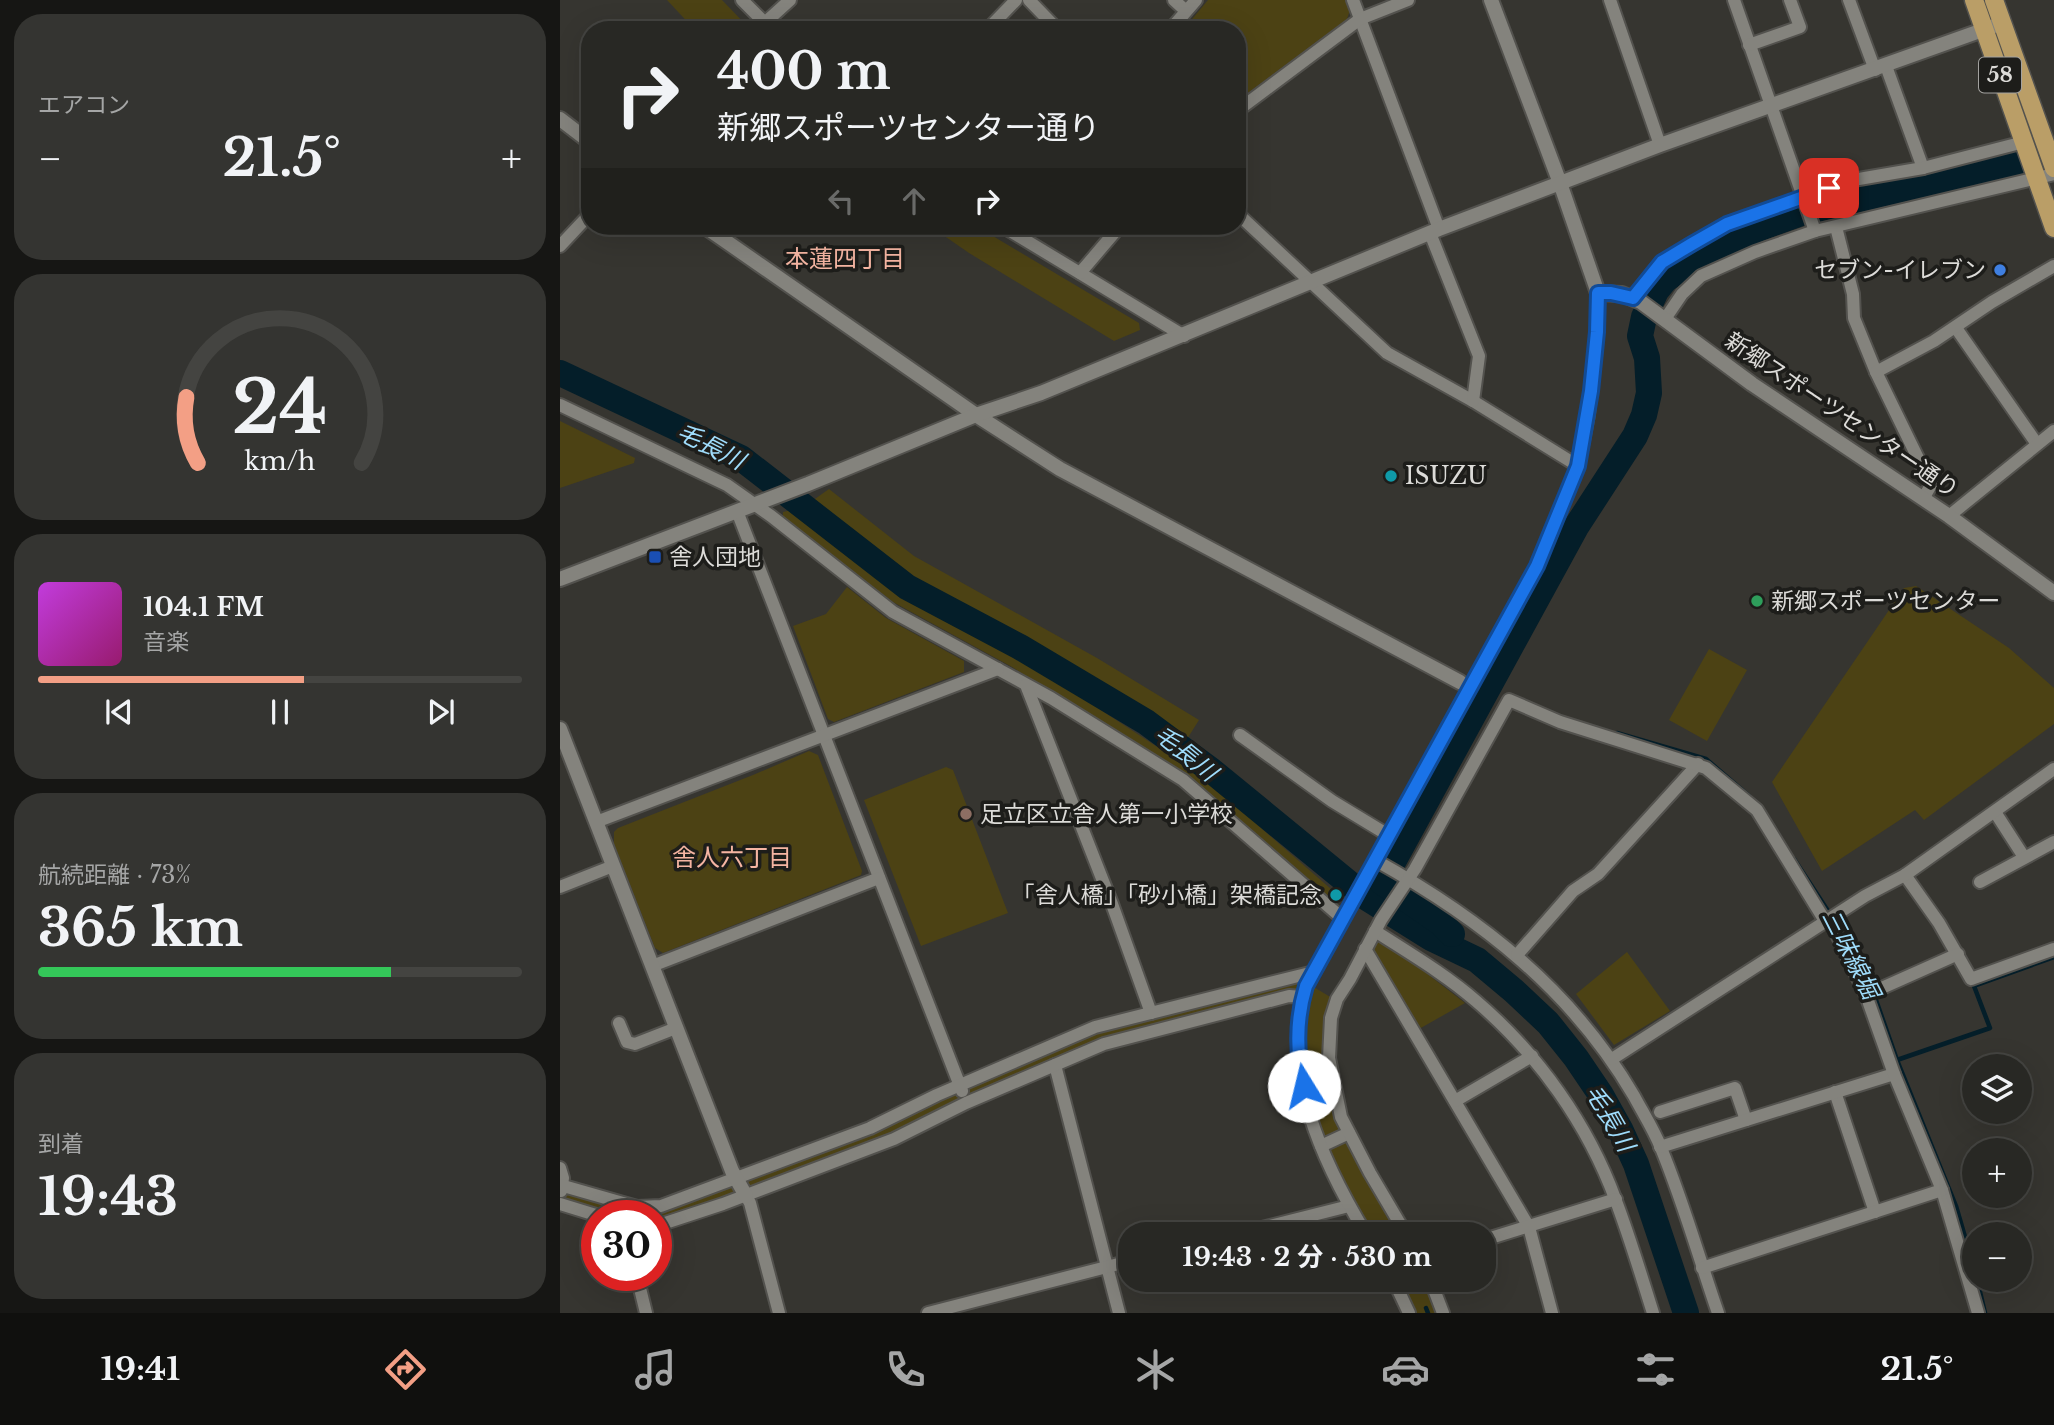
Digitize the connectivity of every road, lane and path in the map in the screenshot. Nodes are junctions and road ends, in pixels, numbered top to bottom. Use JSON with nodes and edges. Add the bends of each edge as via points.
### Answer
{"nodes":[{"id":1,"x":742,"y":0,"type":"edge"},
{"id":2,"x":790,"y":0,"type":"edge"},
{"id":3,"x":1016,"y":0,"type":"edge"},
{"id":4,"x":1029,"y":0,"type":"edge"},
{"id":5,"x":1174,"y":0,"type":"edge"},
{"id":6,"x":1196,"y":0,"type":"edge"},
{"id":7,"x":1353,"y":0,"type":"edge"},
{"id":8,"x":1408,"y":0,"type":"edge"},
{"id":9,"x":1491,"y":0,"type":"edge"},
{"id":10,"x":1610,"y":0,"type":"edge"},
{"id":11,"x":1734,"y":0,"type":"edge"},
{"id":12,"x":1790,"y":0,"type":"edge"},
{"id":13,"x":1850,"y":0,"type":"edge"},
{"id":14,"x":1974,"y":0,"type":"edge"},
{"id":15,"x":1994,"y":0,"type":"edge"},
{"id":16,"x":1186,"y":12,"type":"junction"},
{"id":17,"x":1360,"y":19,"type":"junction"},
{"id":18,"x":759,"y":21,"type":"edge"},
{"id":19,"x":770,"y":21,"type":"edge"},
{"id":20,"x":996,"y":21,"type":"edge"},
{"id":21,"x":1049,"y":21,"type":"edge"},
{"id":22,"x":1178,"y":21,"type":"edge"},
{"id":23,"x":2002,"y":24,"type":"junction"},
{"id":24,"x":1985,"y":30,"type":"junction"},
{"id":25,"x":1749,"y":45,"type":"junction"},
{"id":26,"x":1880,"y":68,"type":"junction"},
{"id":27,"x":1246,"y":104,"type":"edge"},
{"id":28,"x":1770,"y":107,"type":"junction"},
{"id":29,"x":560,"y":119,"type":"edge"},
{"id":30,"x":581,"y":135,"type":"edge"},
{"id":31,"x":2048,"y":138,"type":"edge"},
{"id":32,"x":1660,"y":145,"type":"junction"},
{"id":33,"x":2025,"y":146,"type":"junction"},
{"id":34,"x":1923,"y":167,"type":"junction"},
{"id":35,"x":2054,"y":167,"type":"edge"},
{"id":36,"x":2041,"y":175,"type":"edge"},
{"id":37,"x":1560,"y":183,"type":"junction"},
{"id":38,"x":1805,"y":199,"type":"junction"},
{"id":39,"x":1246,"y":222,"type":"edge"},
{"id":40,"x":581,"y":224,"type":"edge"},
{"id":41,"x":1814,"y":226,"type":"junction"},
{"id":42,"x":1836,"y":227,"type":"junction"},
{"id":43,"x":2054,"y":228,"type":"edge"},
{"id":44,"x":1435,"y":231,"type":"junction"},
{"id":45,"x":717,"y":235,"type":"edge"},
{"id":46,"x":1017,"y":235,"type":"edge"},
{"id":47,"x":1112,"y":235,"type":"edge"},
{"id":48,"x":560,"y":246,"type":"edge"},
{"id":49,"x":2054,"y":266,"type":"edge"},
{"id":50,"x":1080,"y":273,"type":"junction"},
{"id":51,"x":1311,"y":283,"type":"junction"},
{"id":52,"x":1598,"y":293,"type":"junction"},
{"id":53,"x":1637,"y":300,"type":"junction"},
{"id":54,"x":1662,"y":316,"type":"junction"},
{"id":55,"x":1956,"y":328,"type":"junction"},
{"id":56,"x":1184,"y":336,"type":"junction"},
{"id":57,"x":1875,"y":372,"type":"junction"},
{"id":58,"x":1473,"y":401,"type":"junction"},
{"id":59,"x":560,"y":405,"type":"edge"},
{"id":60,"x":976,"y":415,"type":"junction"},
{"id":61,"x":2054,"y":431,"type":"edge"},
{"id":62,"x":2037,"y":444,"type":"junction"},
{"id":63,"x":1578,"y":466,"type":"junction"},
{"id":64,"x":1923,"y":499,"type":"junction"},
{"id":65,"x":756,"y":504,"type":"junction"},
{"id":66,"x":737,"y":511,"type":"junction"},
{"id":67,"x":1949,"y":516,"type":"junction"},
{"id":68,"x":560,"y":579,"type":"edge"},
{"id":69,"x":2054,"y":593,"type":"edge"},
{"id":70,"x":998,"y":669,"type":"junction"},
{"id":71,"x":1464,"y":684,"type":"junction"},
{"id":72,"x":1026,"y":685,"type":"junction"},
{"id":73,"x":560,"y":729,"type":"edge"},
{"id":74,"x":823,"y":735,"type":"junction"},
{"id":75,"x":1240,"y":735,"type":"dead end"},
{"id":76,"x":1699,"y":764,"type":"junction"},
{"id":77,"x":2054,"y":769,"type":"edge"},
{"id":78,"x":1995,"y":812,"type":"junction"},
{"id":79,"x":596,"y":822,"type":"junction"},
{"id":80,"x":1388,"y":835,"type":"junction"},
{"id":81,"x":2054,"y":842,"type":"edge"},
{"id":82,"x":2024,"y":857,"type":"junction"},
{"id":83,"x":1378,"y":861,"type":"junction"},
{"id":84,"x":613,"y":866,"type":"junction"},
{"id":85,"x":1905,"y":875,"type":"junction"},
{"id":86,"x":879,"y":878,"type":"junction"},
{"id":87,"x":1403,"y":879,"type":"junction"},
{"id":88,"x":1980,"y":881,"type":"dead end"},
{"id":89,"x":560,"y":887,"type":"edge"},
{"id":90,"x":1343,"y":919,"type":"junction"},
{"id":91,"x":1832,"y":919,"type":"junction"},
{"id":92,"x":1378,"y":925,"type":"junction"},
{"id":93,"x":1365,"y":949,"type":"junction"},
{"id":94,"x":2054,"y":949,"type":"edge"},
{"id":95,"x":1958,"y":954,"type":"junction"},
{"id":96,"x":1517,"y":955,"type":"junction"},
{"id":97,"x":652,"y":966,"type":"junction"},
{"id":98,"x":1314,"y":972,"type":"junction"},
{"id":99,"x":1866,"y":995,"type":"junction"},
{"id":100,"x":1303,"y":997,"type":"junction"},
{"id":101,"x":1152,"y":1013,"type":"junction"},
{"id":102,"x":619,"y":1023,"type":"dead end"},
{"id":103,"x":676,"y":1028,"type":"junction"},
{"id":104,"x":1532,"y":1056,"type":"junction"},
{"id":105,"x":1612,"y":1059,"type":"junction"},
{"id":106,"x":1055,"y":1065,"type":"junction"},
{"id":107,"x":1894,"y":1074,"type":"junction"},
{"id":108,"x":959,"y":1085,"type":"junction"},
{"id":109,"x":1835,"y":1092,"type":"junction"},
{"id":110,"x":1455,"y":1101,"type":"junction"},
{"id":111,"x":966,"y":1102,"type":"junction"},
{"id":112,"x":1660,"y":1112,"type":"dead end"},
{"id":113,"x":1746,"y":1120,"type":"junction"},
{"id":114,"x":1349,"y":1133,"type":"junction"},
{"id":115,"x":1321,"y":1146,"type":"junction"},
{"id":116,"x":1660,"y":1147,"type":"junction"},
{"id":117,"x":560,"y":1168,"type":"edge"},
{"id":118,"x":736,"y":1179,"type":"junction"},
{"id":119,"x":561,"y":1188,"type":"edge"},
{"id":120,"x":1942,"y":1190,"type":"junction"},
{"id":121,"x":746,"y":1196,"type":"junction"},
{"id":122,"x":1616,"y":1199,"type":"junction"},
{"id":123,"x":560,"y":1204,"type":"edge"},
{"id":124,"x":1349,"y":1206,"type":"junction"},
{"id":125,"x":581,"y":1211,"type":"edge"},
{"id":126,"x":1875,"y":1212,"type":"junction"},
{"id":127,"x":672,"y":1221,"type":"edge"},
{"id":128,"x":1286,"y":1222,"type":"edge"},
{"id":129,"x":1359,"y":1222,"type":"edge"},
{"id":130,"x":1399,"y":1222,"type":"edge"},
{"id":131,"x":1529,"y":1227,"type":"junction"},
{"id":132,"x":1496,"y":1237,"type":"edge"},
{"id":133,"x":1118,"y":1264,"type":"edge"},
{"id":134,"x":1107,"y":1267,"type":"junction"},
{"id":135,"x":1702,"y":1268,"type":"junction"},
{"id":136,"x":641,"y":1291,"type":"edge"},
{"id":137,"x":1399,"y":1292,"type":"edge"},
{"id":138,"x":1435,"y":1292,"type":"edge"},
{"id":139,"x":646,"y":1313,"type":"edge"},
{"id":140,"x":779,"y":1313,"type":"edge"},
{"id":141,"x":928,"y":1313,"type":"edge"},
{"id":142,"x":1119,"y":1313,"type":"edge"},
{"id":143,"x":1409,"y":1313,"type":"edge"},
{"id":144,"x":1443,"y":1313,"type":"edge"},
{"id":145,"x":1552,"y":1313,"type":"edge"},
{"id":146,"x":1653,"y":1313,"type":"edge"},
{"id":147,"x":1718,"y":1313,"type":"edge"},
{"id":148,"x":1978,"y":1313,"type":"edge"}],
"edges":[{"from":1,"to":18,"type":"street"},
{"from":2,"to":19,"type":"street"},
{"from":3,"to":20,"type":"street"},
{"from":4,"to":21,"type":"street"},
{"from":5,"to":16,"type":"street"},
{"from":6,"to":16,"type":"street"},
{"from":7,"to":17,"type":"street"},
{"from":8,"to":17,"type":"street"},
{"from":9,"to":37,"type":"street"},
{"from":10,"to":32,"type":"street"},
{"from":11,"to":25,"type":"street"},
{"from":12,"to":25,"type":"street","via":[[1800,27]]},
{"from":13,"to":26,"type":"street"},
{"from":14,"to":24,"type":"main road","number":"58"},
{"from":15,"to":23,"type":"main road","number":"58"},
{"from":16,"to":22,"type":"street"},
{"from":17,"to":27,"type":"street"},
{"from":17,"to":44,"type":"street"},
{"from":23,"to":24,"type":"street"},
{"from":23,"to":31,"type":"main road","number":"58"},
{"from":24,"to":26,"type":"street"},
{"from":24,"to":33,"type":"main road","number":"58"},
{"from":25,"to":28,"type":"street"},
{"from":26,"to":28,"type":"street"},
{"from":26,"to":34,"type":"street"},
{"from":28,"to":32,"type":"street"},
{"from":28,"to":38,"type":"street"},
{"from":29,"to":30,"type":"street"},
{"from":31,"to":35,"type":"main road","number":"58"},
{"from":32,"to":37,"type":"street"},
{"from":33,"to":34,"type":"street"},
{"from":33,"to":36,"type":"main road","number":"58"},
{"from":34,"to":38,"type":"street","via":[[1853,180]]},
{"from":36,"to":42,"type":"street"},
{"from":36,"to":43,"type":"main road","number":"58"},
{"from":37,"to":44,"type":"street"},
{"from":37,"to":52,"type":"street"},
{"from":38,"to":41,"type":"street"},
{"from":38,"to":53,"type":"street","via":[[1727,224],[1662,262]]},
{"from":39,"to":51,"type":"street"},
{"from":40,"to":48,"type":"street"},
{"from":41,"to":42,"type":"street"},
{"from":41,"to":54,"type":"street","via":[[1701,276]]},
{"from":42,"to":57,"type":"street","via":[[1853,294],[1854,318]]},
{"from":44,"to":51,"type":"street"},
{"from":44,"to":58,"type":"street","via":[[1479,356]]},
{"from":45,"to":60,"type":"street"},
{"from":46,"to":50,"type":"street"},
{"from":47,"to":50,"type":"street"},
{"from":49,"to":55,"type":"street"},
{"from":50,"to":56,"type":"street"},
{"from":51,"to":56,"type":"street"},
{"from":51,"to":58,"type":"street","via":[[1387,353]]},
{"from":52,"to":53,"type":"street","name":"新郷スポーツセンター通り"},
{"from":52,"to":63,"type":"street","via":[[1591,391]]},
{"from":53,"to":54,"type":"street","name":"新郷スポーツセンター通り"},
{"from":54,"to":64,"type":"street","name":"新郷スポーツセンター通り","via":[[1752,384]]},
{"from":55,"to":57,"type":"street"},
{"from":55,"to":62,"type":"street"},
{"from":56,"to":60,"type":"street"},
{"from":57,"to":64,"type":"street","via":[[1931,485]]},
{"from":58,"to":63,"type":"street"},
{"from":59,"to":65,"type":"street","via":[[727,485]]},
{"from":60,"to":65,"type":"street"},
{"from":60,"to":71,"type":"street","via":[[1060,469]]},
{"from":61,"to":62,"type":"street"},
{"from":62,"to":67,"type":"street"},
{"from":63,"to":71,"type":"street","via":[[1537,566]]},
{"from":64,"to":67,"type":"street","name":"新郷スポーツセンター通り"},
{"from":65,"to":66,"type":"street"},
{"from":65,"to":70,"type":"street","via":[[893,612]]},
{"from":66,"to":68,"type":"street"},
{"from":66,"to":74,"type":"street"},
{"from":67,"to":69,"type":"street","name":"新郷スポーツセンター通り"},
{"from":70,"to":72,"type":"street"},
{"from":70,"to":74,"type":"street"},
{"from":71,"to":80,"type":"street"},
{"from":72,"to":90,"type":"street","via":[[1183,780]]},
{"from":72,"to":101,"type":"street"},
{"from":73,"to":79,"type":"street"},
{"from":74,"to":79,"type":"street"},
{"from":74,"to":86,"type":"street"},
{"from":75,"to":80,"type":"street"},
{"from":76,"to":87,"type":"street","via":[[1560,722],[1509,700]]},
{"from":76,"to":91,"type":"street","via":[[1757,810]]},
{"from":76,"to":96,"type":"street","via":[[1598,874],[1573,891]]},
{"from":77,"to":78,"type":"street"},
{"from":78,"to":82,"type":"street"},
{"from":78,"to":85,"type":"street"},
{"from":79,"to":84,"type":"street"},
{"from":80,"to":83,"type":"street"},
{"from":81,"to":82,"type":"street"},
{"from":82,"to":88,"type":"street"},
{"from":83,"to":87,"type":"street"},
{"from":83,"to":90,"type":"street"},
{"from":84,"to":89,"type":"street"},
{"from":84,"to":97,"type":"street"},
{"from":85,"to":91,"type":"street"},
{"from":85,"to":95,"type":"street"},
{"from":86,"to":97,"type":"street"},
{"from":86,"to":108,"type":"street"},
{"from":87,"to":92,"type":"street"},
{"from":87,"to":96,"type":"street"},
{"from":90,"to":98,"type":"street"},
{"from":91,"to":99,"type":"street"},
{"from":91,"to":105,"type":"street"},
{"from":92,"to":93,"type":"street"},
{"from":92,"to":104,"type":"street","via":[[1475,1000]]},
{"from":93,"to":110,"type":"street"},
{"from":93,"to":114,"type":"street","via":[[1337,999],[1329,1035],[1332,1079]]},
{"from":94,"to":95,"type":"street","via":[[1971,979]]},
{"from":95,"to":99,"type":"street"},
{"from":96,"to":105,"type":"street"},
{"from":97,"to":103,"type":"street"},
{"from":98,"to":100,"type":"street"},
{"from":98,"to":101,"type":"street"},
{"from":99,"to":107,"type":"street"},
{"from":100,"to":106,"type":"street","via":[[1289,996],[1104,1044]]},
{"from":100,"to":115,"type":"street","via":[[1297,1030],[1299,1065]]},
{"from":101,"to":108,"type":"street","via":[[1095,1027]]},
{"from":102,"to":103,"type":"street","via":[[627,1042],[635,1044]]},
{"from":103,"to":118,"type":"street"},
{"from":104,"to":110,"type":"street"},
{"from":104,"to":122,"type":"street","via":[[1583,1130]]},
{"from":105,"to":116,"type":"street"},
{"from":106,"to":111,"type":"street"},
{"from":106,"to":134,"type":"street"},
{"from":107,"to":109,"type":"street"},
{"from":107,"to":120,"type":"street"},
{"from":108,"to":111,"type":"street"},
{"from":108,"to":118,"type":"street","via":[[870,1128]]},
{"from":109,"to":113,"type":"street"},
{"from":109,"to":126,"type":"street"},
{"from":110,"to":131,"type":"street"},
{"from":111,"to":121,"type":"street","via":[[894,1139]]},
{"from":112,"to":113,"type":"street","via":[[1735,1088]]},
{"from":113,"to":116,"type":"street"},
{"from":114,"to":115,"type":"street"},
{"from":114,"to":130,"type":"street"},
{"from":115,"to":124,"type":"street"},
{"from":116,"to":135,"type":"street"},
{"from":117,"to":119,"type":"street"},
{"from":118,"to":119,"type":"street","via":[[648,1208]]},
{"from":118,"to":121,"type":"street"},
{"from":120,"to":126,"type":"street"},
{"from":120,"to":148,"type":"street"},
{"from":121,"to":127,"type":"street"},
{"from":121,"to":140,"type":"street"},
{"from":122,"to":131,"type":"street"},
{"from":122,"to":146,"type":"street"},
{"from":123,"to":125,"type":"street"},
{"from":124,"to":128,"type":"street"},
{"from":124,"to":129,"type":"street"},
{"from":126,"to":135,"type":"street"},
{"from":131,"to":132,"type":"street"},
{"from":131,"to":145,"type":"street"},
{"from":133,"to":134,"type":"street"},
{"from":134,"to":141,"type":"street"},
{"from":134,"to":142,"type":"street"},
{"from":135,"to":147,"type":"street"},
{"from":136,"to":139,"type":"street"},
{"from":137,"to":143,"type":"street"},
{"from":138,"to":144,"type":"street"}]}
